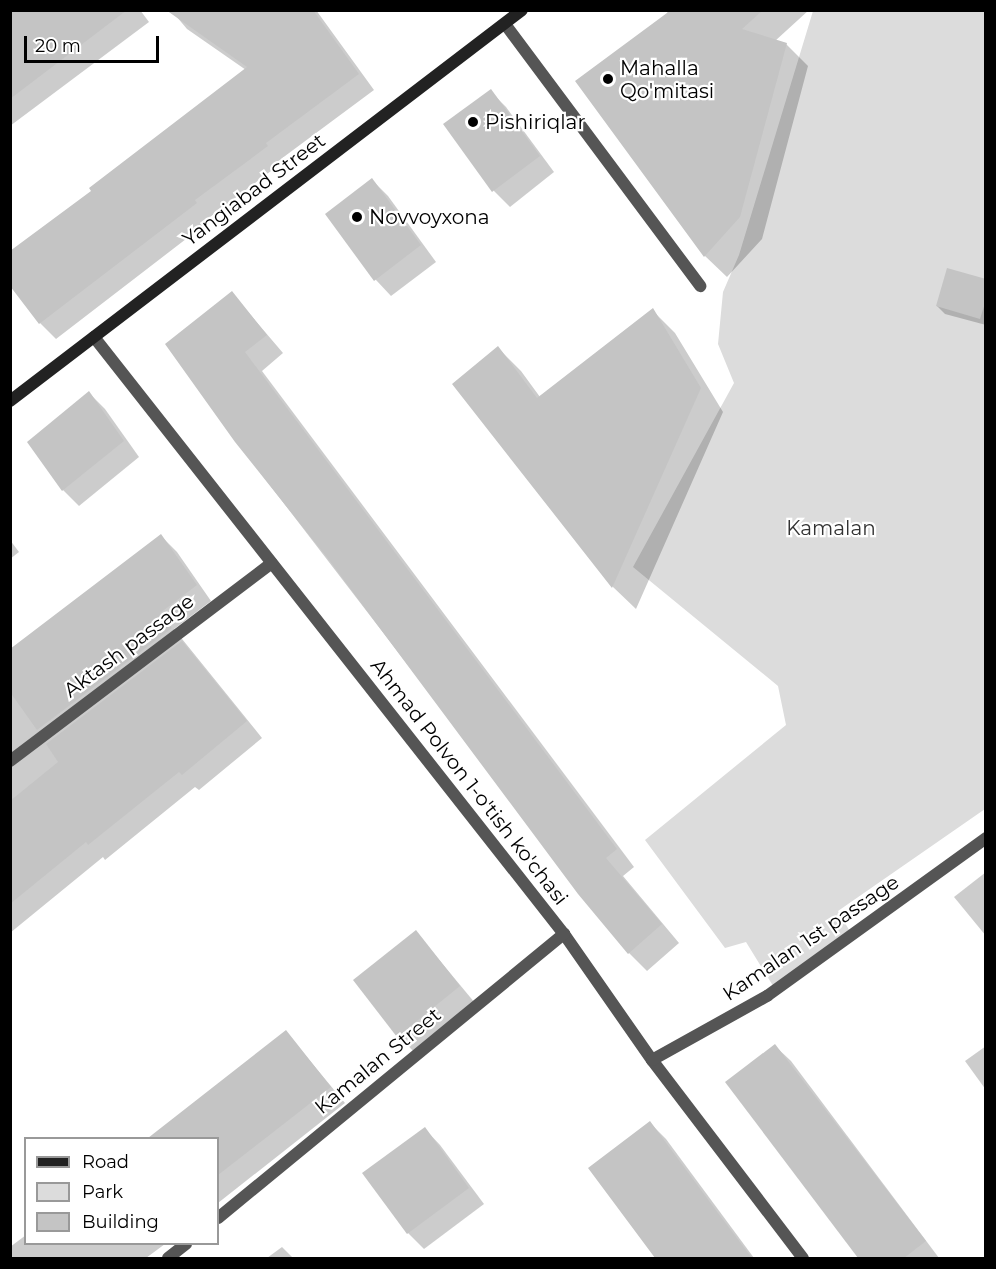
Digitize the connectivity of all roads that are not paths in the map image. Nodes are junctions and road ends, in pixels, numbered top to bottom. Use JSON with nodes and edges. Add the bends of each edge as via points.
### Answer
{"nodes":[{"id":1,"x":522,"y":10,"type":"edge"},
{"id":2,"x":506,"y":24,"type":"junction"},
{"id":3,"x":700,"y":286,"type":"dead end"},
{"id":4,"x":94,"y":337,"type":"junction"},
{"id":5,"x":10,"y":401,"type":"edge"},
{"id":6,"x":272,"y":563,"type":"junction"},
{"id":7,"x":10,"y":761,"type":"edge"},
{"id":8,"x":986,"y":838,"type":"edge"},
{"id":9,"x":564,"y":934,"type":"junction"},
{"id":10,"x":652,"y":1060,"type":"junction"},
{"id":11,"x":219,"y":1217,"type":"edge"},
{"id":12,"x":185,"y":1245,"type":"edge"},
{"id":13,"x":168,"y":1258,"type":"edge"},
{"id":14,"x":803,"y":1258,"type":"edge"}],
"edges":[{"from":1,"to":2,"type":"street","name":"Yangiabad Street"},
{"from":2,"to":3,"type":"street"},
{"from":2,"to":4,"type":"street","name":"Yangiabad Street"},
{"from":4,"to":5,"type":"street","name":"Yangiabad Street"},
{"from":4,"to":6,"type":"street","name":"Ahmad Polvon 1-o'tish ko'chasi"},
{"from":6,"to":7,"type":"street","name":"Aktash passage"},
{"from":6,"to":9,"type":"street","name":"Ahmad Polvon 1-o'tish ko'chasi"},
{"from":8,"to":10,"type":"street","name":"Kamalan 1st passage","via":[[767,996]]},
{"from":9,"to":10,"type":"street","name":"Ahmad Polvon 1-o'tish ko'chasi"},
{"from":9,"to":11,"type":"street","name":"Kamalan Street"},
{"from":10,"to":14,"type":"street","name":"Ahmad Polvon 1-o'tish ko'chasi"},
{"from":12,"to":13,"type":"street"}]}
